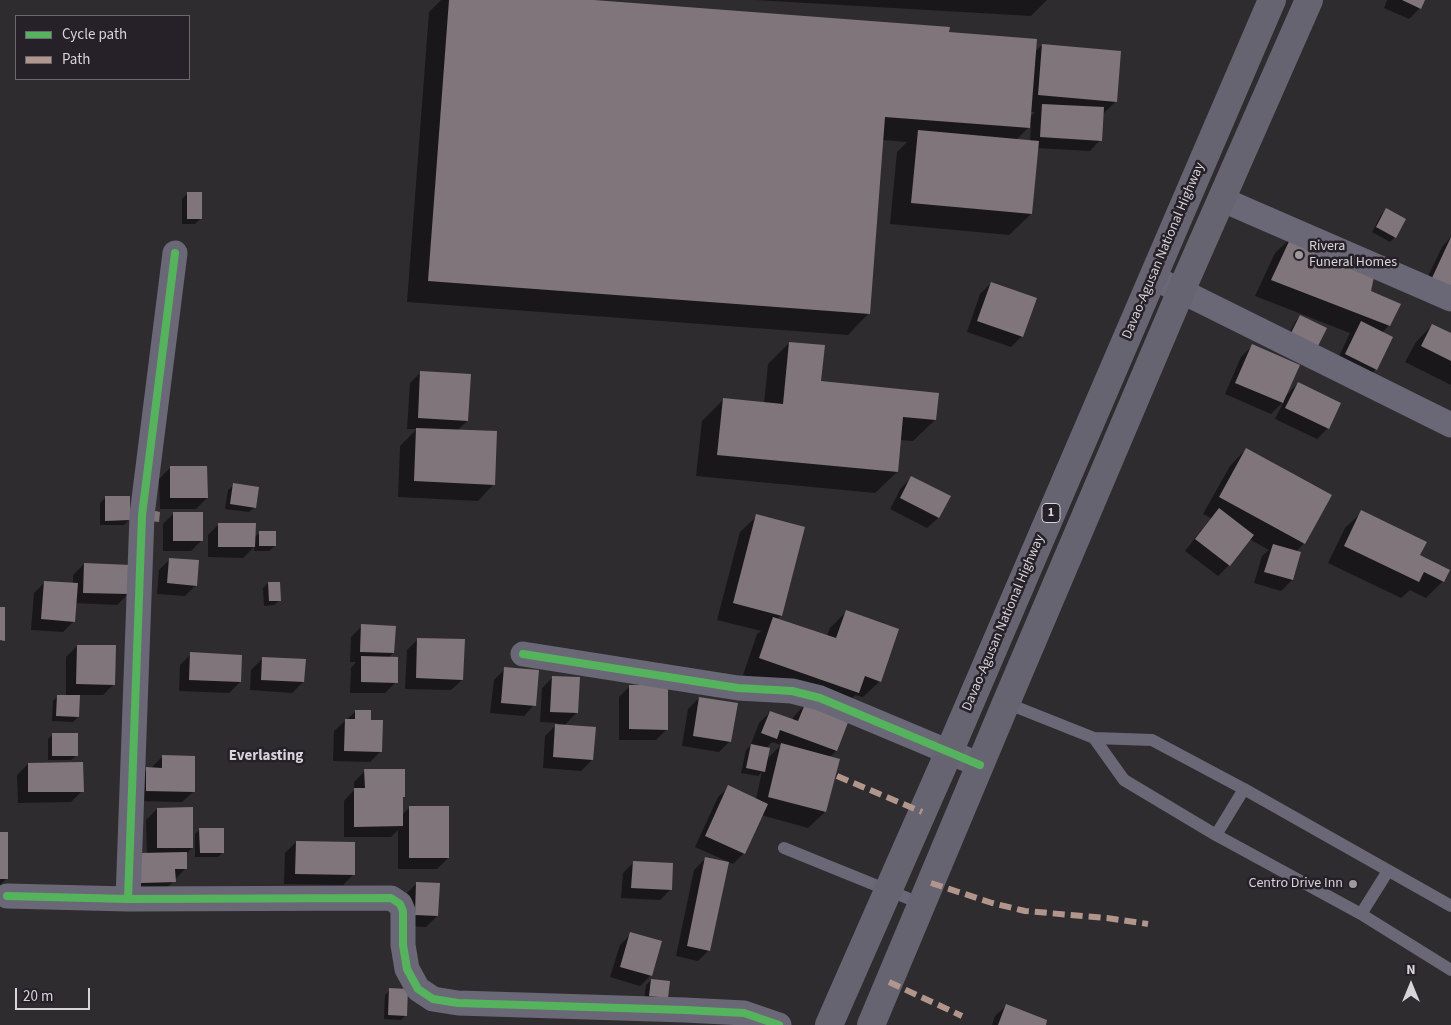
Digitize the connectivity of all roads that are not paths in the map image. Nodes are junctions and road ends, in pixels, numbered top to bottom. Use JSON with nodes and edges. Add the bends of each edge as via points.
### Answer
{"nodes":[{"id":1,"x":1309,"y":0,"type":"edge"},
{"id":2,"x":1269,"y":6,"type":"edge"},
{"id":3,"x":1298,"y":25,"type":"junction"},
{"id":4,"x":1221,"y":199,"type":"junction"},
{"id":5,"x":175,"y":253,"type":"dead end"},
{"id":6,"x":1152,"y":277,"type":"junction"},
{"id":7,"x":1182,"y":291,"type":"junction"},
{"id":8,"x":1451,"y":299,"type":"edge"},
{"id":9,"x":1451,"y":425,"type":"edge"},
{"id":10,"x":523,"y":654,"type":"dead end"},
{"id":11,"x":1006,"y":703,"type":"junction"},
{"id":12,"x":1094,"y":738,"type":"junction"},
{"id":13,"x":949,"y":752,"type":"junction"},
{"id":14,"x":980,"y":765,"type":"junction"},
{"id":15,"x":1244,"y":789,"type":"junction"},
{"id":16,"x":1216,"y":835,"type":"junction"},
{"id":17,"x":784,"y":848,"type":"dead end"},
{"id":18,"x":1388,"y":871,"type":"junction"},
{"id":19,"x":889,"y":890,"type":"junction"},
{"id":20,"x":8,"y":896,"type":"dead end"},
{"id":21,"x":128,"y":899,"type":"junction"},
{"id":22,"x":922,"y":904,"type":"junction"},
{"id":23,"x":1451,"y":906,"type":"edge"},
{"id":24,"x":1361,"y":914,"type":"junction"},
{"id":25,"x":1451,"y":970,"type":"edge"},
{"id":26,"x":779,"y":1025,"type":"edge"},
{"id":27,"x":829,"y":1025,"type":"edge"},
{"id":28,"x":871,"y":1025,"type":"edge"}],
"edges":[{"from":1,"to":3,"type":"highway"},
{"from":2,"to":3,"type":"highway"},
{"from":2,"to":6,"type":"highway","name":"Davao-Agusan National Highway","number":"1"},
{"from":3,"to":4,"type":"highway"},
{"from":4,"to":7,"type":"highway"},
{"from":4,"to":8,"type":"street"},
{"from":5,"to":21,"type":"street","via":[[142,515]]},
{"from":6,"to":7,"type":"street"},
{"from":6,"to":13,"type":"highway","name":"Davao-Agusan National Highway","number":"1"},
{"from":7,"to":9,"type":"street"},
{"from":7,"to":11,"type":"highway"},
{"from":10,"to":13,"type":"street","via":[[738,688],[792,691],[820,698]]},
{"from":11,"to":12,"type":"lane"},
{"from":11,"to":14,"type":"highway"},
{"from":12,"to":15,"type":"lane","via":[[1152,740]]},
{"from":12,"to":16,"type":"lane","via":[[1124,780]]},
{"from":13,"to":14,"type":"street"},
{"from":13,"to":19,"type":"highway","name":"Davao-Agusan National Highway","number":"1"},
{"from":14,"to":22,"type":"highway"},
{"from":15,"to":16,"type":"lane"},
{"from":15,"to":18,"type":"lane"},
{"from":16,"to":24,"type":"lane"},
{"from":17,"to":19,"type":"lane"},
{"from":18,"to":23,"type":"lane"},
{"from":18,"to":24,"type":"lane"},
{"from":19,"to":22,"type":"lane"},
{"from":19,"to":27,"type":"highway","name":"Davao-Agusan National Highway","number":"1"},
{"from":20,"to":21,"type":"street"},
{"from":21,"to":26,"type":"street","via":[[391,898],[400,904],[402,911],[402,945],[408,969],[418,989],[433,999],[458,1003],[744,1013]]},
{"from":22,"to":28,"type":"highway"},
{"from":24,"to":25,"type":"lane"}]}
